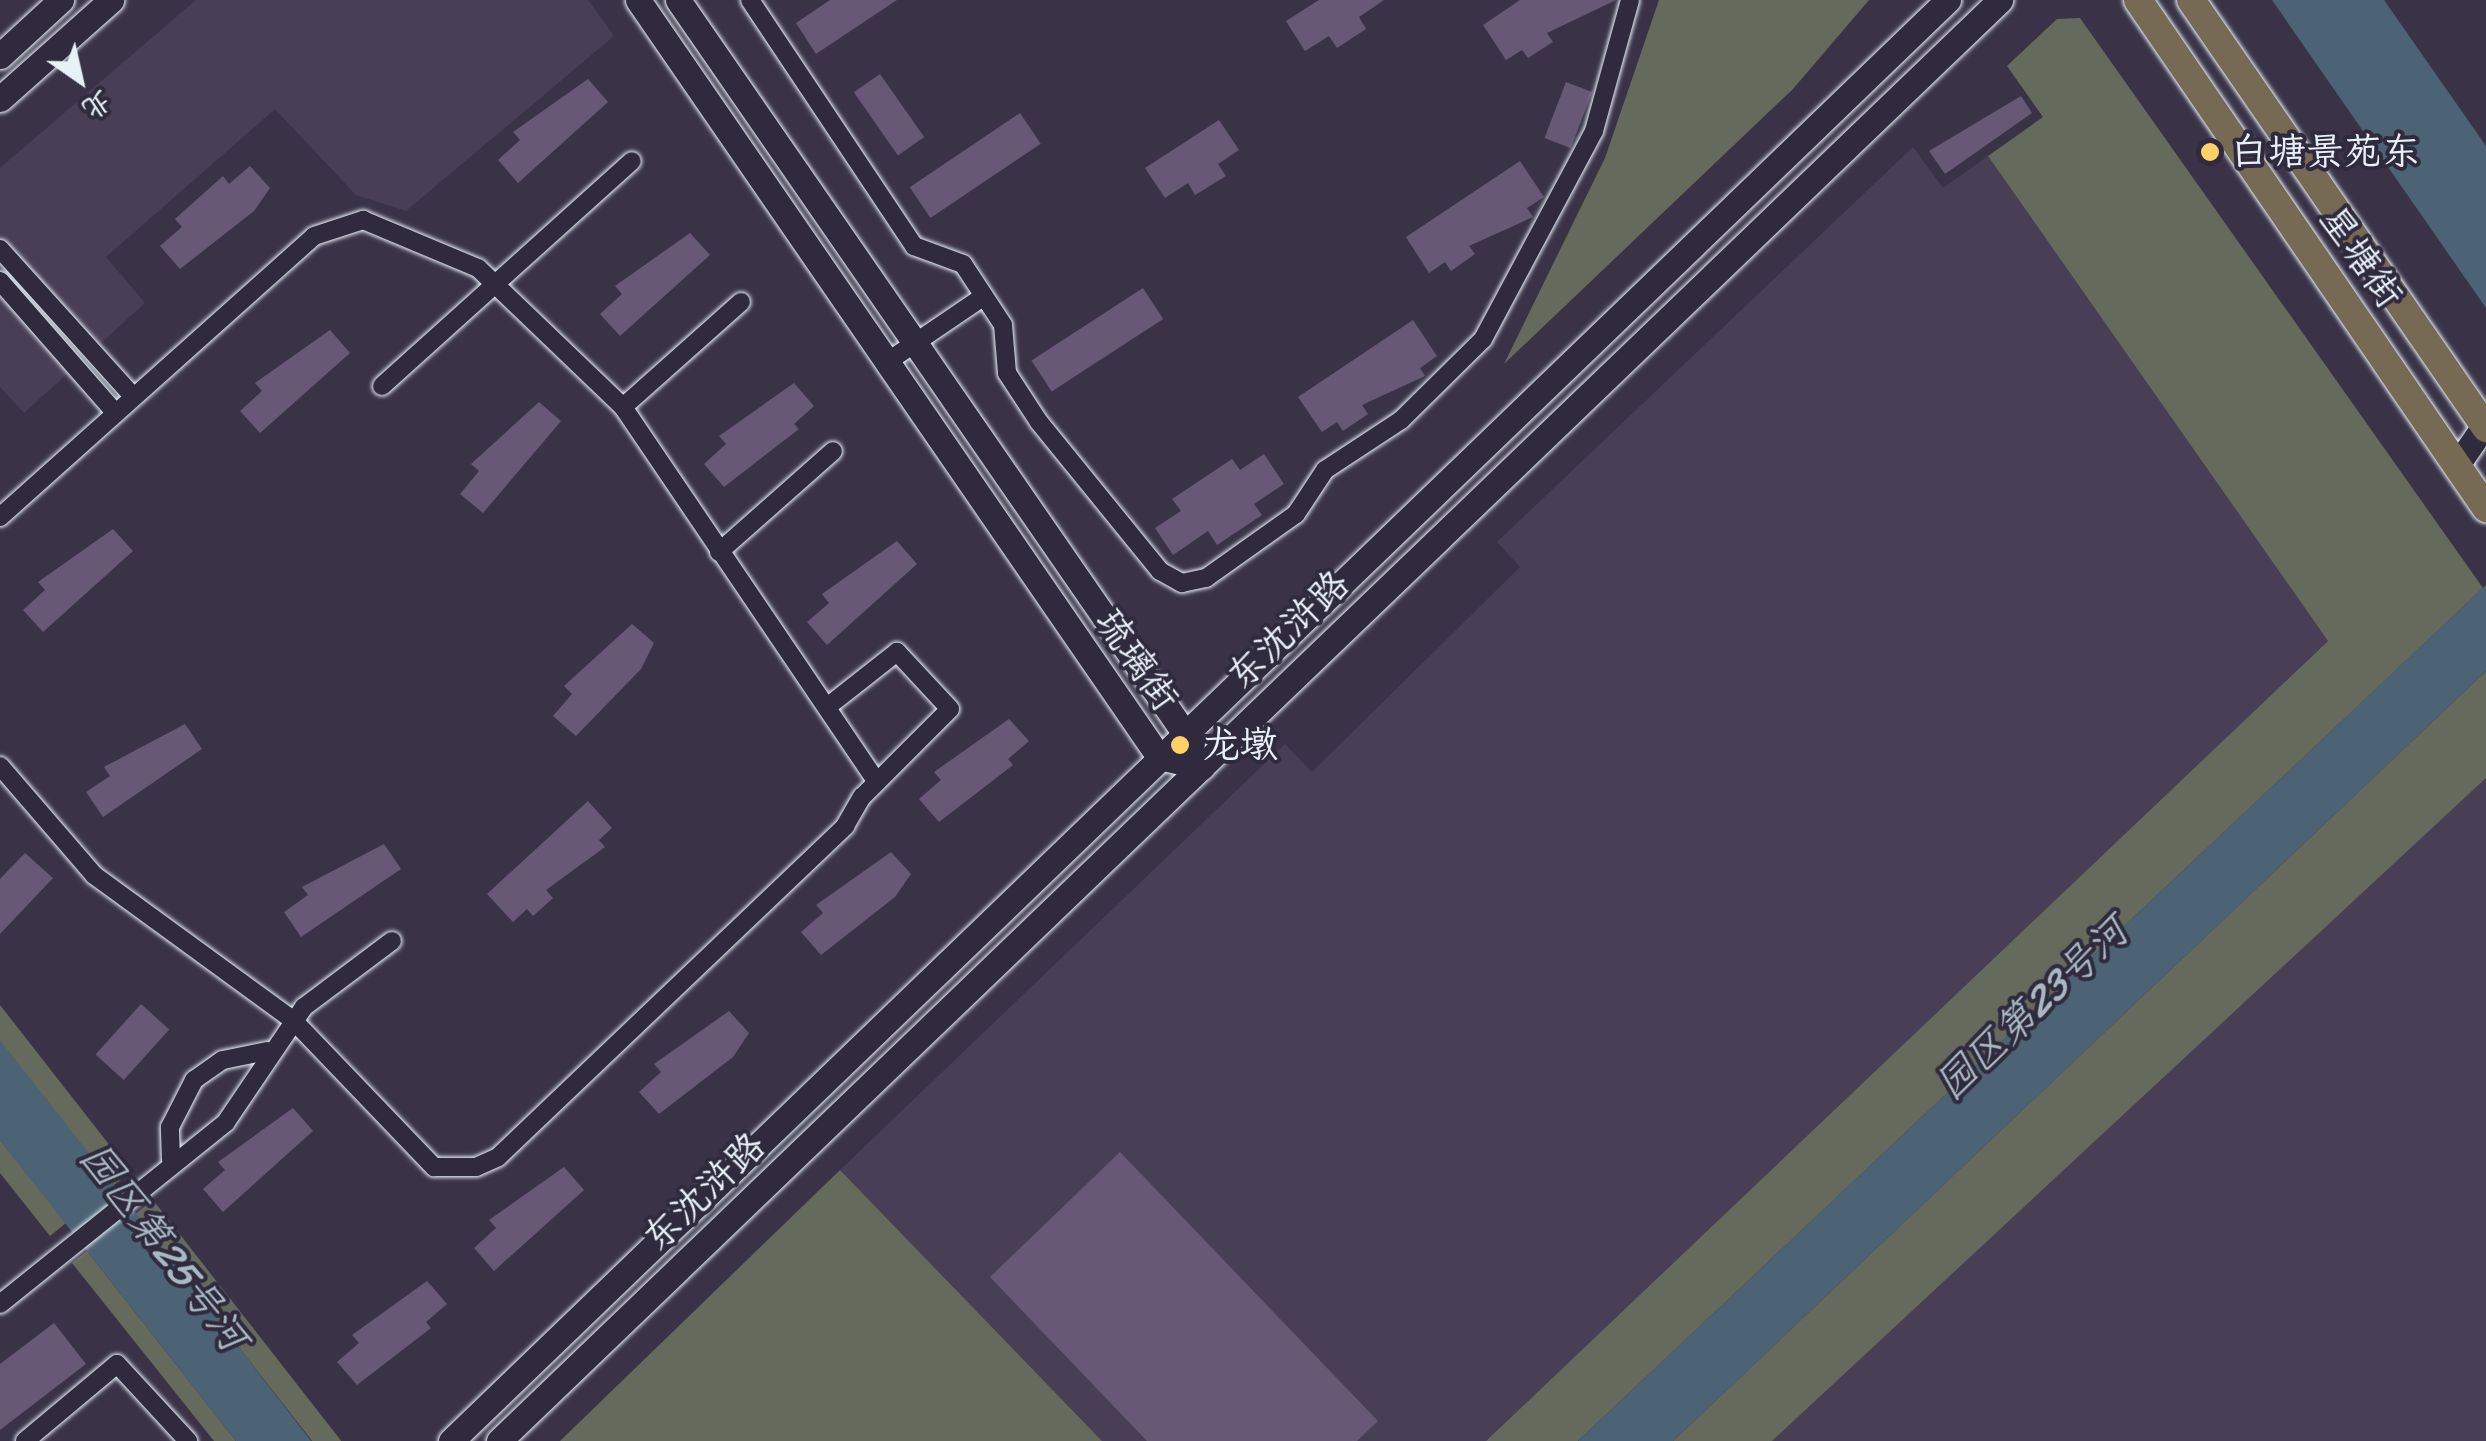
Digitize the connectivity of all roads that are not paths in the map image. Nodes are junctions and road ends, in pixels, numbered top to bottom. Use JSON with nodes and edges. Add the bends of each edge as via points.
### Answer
{"nodes":[{"id":1,"x":61,"y":0,"type":"edge"},
{"id":2,"x":110,"y":0,"type":"edge"},
{"id":3,"x":638,"y":0,"type":"edge"},
{"id":4,"x":678,"y":0,"type":"edge"},
{"id":5,"x":750,"y":0,"type":"edge"},
{"id":6,"x":1630,"y":0,"type":"edge"},
{"id":7,"x":1948,"y":0,"type":"edge"},
{"id":8,"x":2000,"y":0,"type":"edge"},
{"id":9,"x":2138,"y":0,"type":"edge"},
{"id":10,"x":2191,"y":0,"type":"edge"},
{"id":11,"x":1,"y":53,"type":"edge"},
{"id":12,"x":0,"y":100,"type":"edge"},
{"id":13,"x":632,"y":161,"type":"dead end"},
{"id":14,"x":0,"y":249,"type":"edge"},
{"id":15,"x":0,"y":281,"type":"edge"},
{"id":16,"x":498,"y":283,"type":"junction"},
{"id":17,"x":984,"y":296,"type":"junction"},
{"id":18,"x":740,"y":302,"type":"dead end"},
{"id":19,"x":915,"y":342,"type":"junction"},
{"id":20,"x":887,"y":362,"type":"junction"},
{"id":21,"x":382,"y":386,"type":"dead end"},
{"id":22,"x":130,"y":393,"type":"junction"},
{"id":23,"x":623,"y":407,"type":"junction"},
{"id":24,"x":112,"y":408,"type":"junction"},
{"id":25,"x":2485,"y":425,"type":"edge"},
{"id":26,"x":832,"y":451,"type":"dead end"},
{"id":27,"x":2486,"y":457,"type":"edge"},
{"id":28,"x":2457,"y":465,"type":"junction"},
{"id":29,"x":2486,"y":508,"type":"edge"},
{"id":30,"x":0,"y":516,"type":"edge"},
{"id":31,"x":720,"y":552,"type":"junction"},
{"id":32,"x":827,"y":707,"type":"junction"},
{"id":33,"x":1185,"y":731,"type":"junction"},
{"id":34,"x":1159,"y":757,"type":"junction"},
{"id":35,"x":0,"y":766,"type":"edge"},
{"id":36,"x":1202,"y":767,"type":"junction"},
{"id":37,"x":877,"y":782,"type":"junction"},
{"id":38,"x":392,"y":941,"type":"dead end"},
{"id":39,"x":293,"y":1020,"type":"junction"},
{"id":40,"x":267,"y":1051,"type":"junction"},
{"id":41,"x":170,"y":1160,"type":"junction"},
{"id":42,"x":0,"y":1304,"type":"edge"},
{"id":43,"x":25,"y":1441,"type":"edge"},
{"id":44,"x":188,"y":1441,"type":"edge"},
{"id":45,"x":451,"y":1441,"type":"edge"},
{"id":46,"x":499,"y":1441,"type":"edge"}],
"edges":[{"from":1,"to":11,"type":"main road"},
{"from":2,"to":12,"type":"main road"},
{"from":3,"to":20,"type":"main road","name":"琉璃街"},
{"from":4,"to":19,"type":"main road","name":"琉璃街"},
{"from":5,"to":17,"type":"street","via":[[914,246],[963,264]]},
{"from":6,"to":17,"type":"street","via":[[1589,143],[1483,339],[1413,410],[1325,470],[1296,514],[1206,578],[1182,583],[1160,571],[1039,422],[1006,372],[1003,325]]},
{"from":7,"to":33,"type":"main road","name":"东沈浒路"},
{"from":8,"to":36,"type":"main road","name":"东沈浒路"},
{"from":9,"to":28,"type":"main road","name":"星塘街"},
{"from":10,"to":25,"type":"main road","name":"星塘街"},
{"from":13,"to":16,"type":"street"},
{"from":14,"to":22,"type":"street"},
{"from":15,"to":24,"type":"street"},
{"from":16,"to":21,"type":"street"},
{"from":16,"to":22,"type":"street","via":[[349,218],[314,236]]},
{"from":16,"to":23,"type":"street"},
{"from":17,"to":19,"type":"street"},
{"from":18,"to":23,"type":"street"},
{"from":19,"to":20,"type":"street"},
{"from":19,"to":33,"type":"main road","name":"琉璃街"},
{"from":20,"to":34,"type":"main road","name":"琉璃街"},
{"from":22,"to":24,"type":"street"},
{"from":23,"to":31,"type":"street"},
{"from":24,"to":30,"type":"street"},
{"from":25,"to":28,"type":"main road"},
{"from":26,"to":31,"type":"street"},
{"from":27,"to":28,"type":"main road"},
{"from":28,"to":29,"type":"main road","name":"星塘街"},
{"from":31,"to":32,"type":"street"},
{"from":32,"to":37,"type":"street"},
{"from":32,"to":37,"type":"street","via":[[897,652],[945,698],[948,719]]},
{"from":33,"to":34,"type":"main road","name":"东沈浒路"},
{"from":33,"to":36,"type":"main road","name":"琉璃街"},
{"from":34,"to":36,"type":"main road","name":"琉璃街"},
{"from":34,"to":45,"type":"main road","name":"东沈浒路"},
{"from":35,"to":39,"type":"street","via":[[94,874]]},
{"from":36,"to":46,"type":"main road","name":"东沈浒路"},
{"from":37,"to":39,"type":"street","via":[[845,826],[498,1157],[476,1168],[434,1168]]},
{"from":38,"to":39,"type":"street"},
{"from":39,"to":40,"type":"street"},
{"from":40,"to":41,"type":"street","via":[[242,1104]]},
{"from":40,"to":41,"type":"street","via":[[223,1060],[194,1080],[170,1127]]},
{"from":41,"to":42,"type":"street"},
{"from":43,"to":44,"type":"street","via":[[116,1364]]}]}
